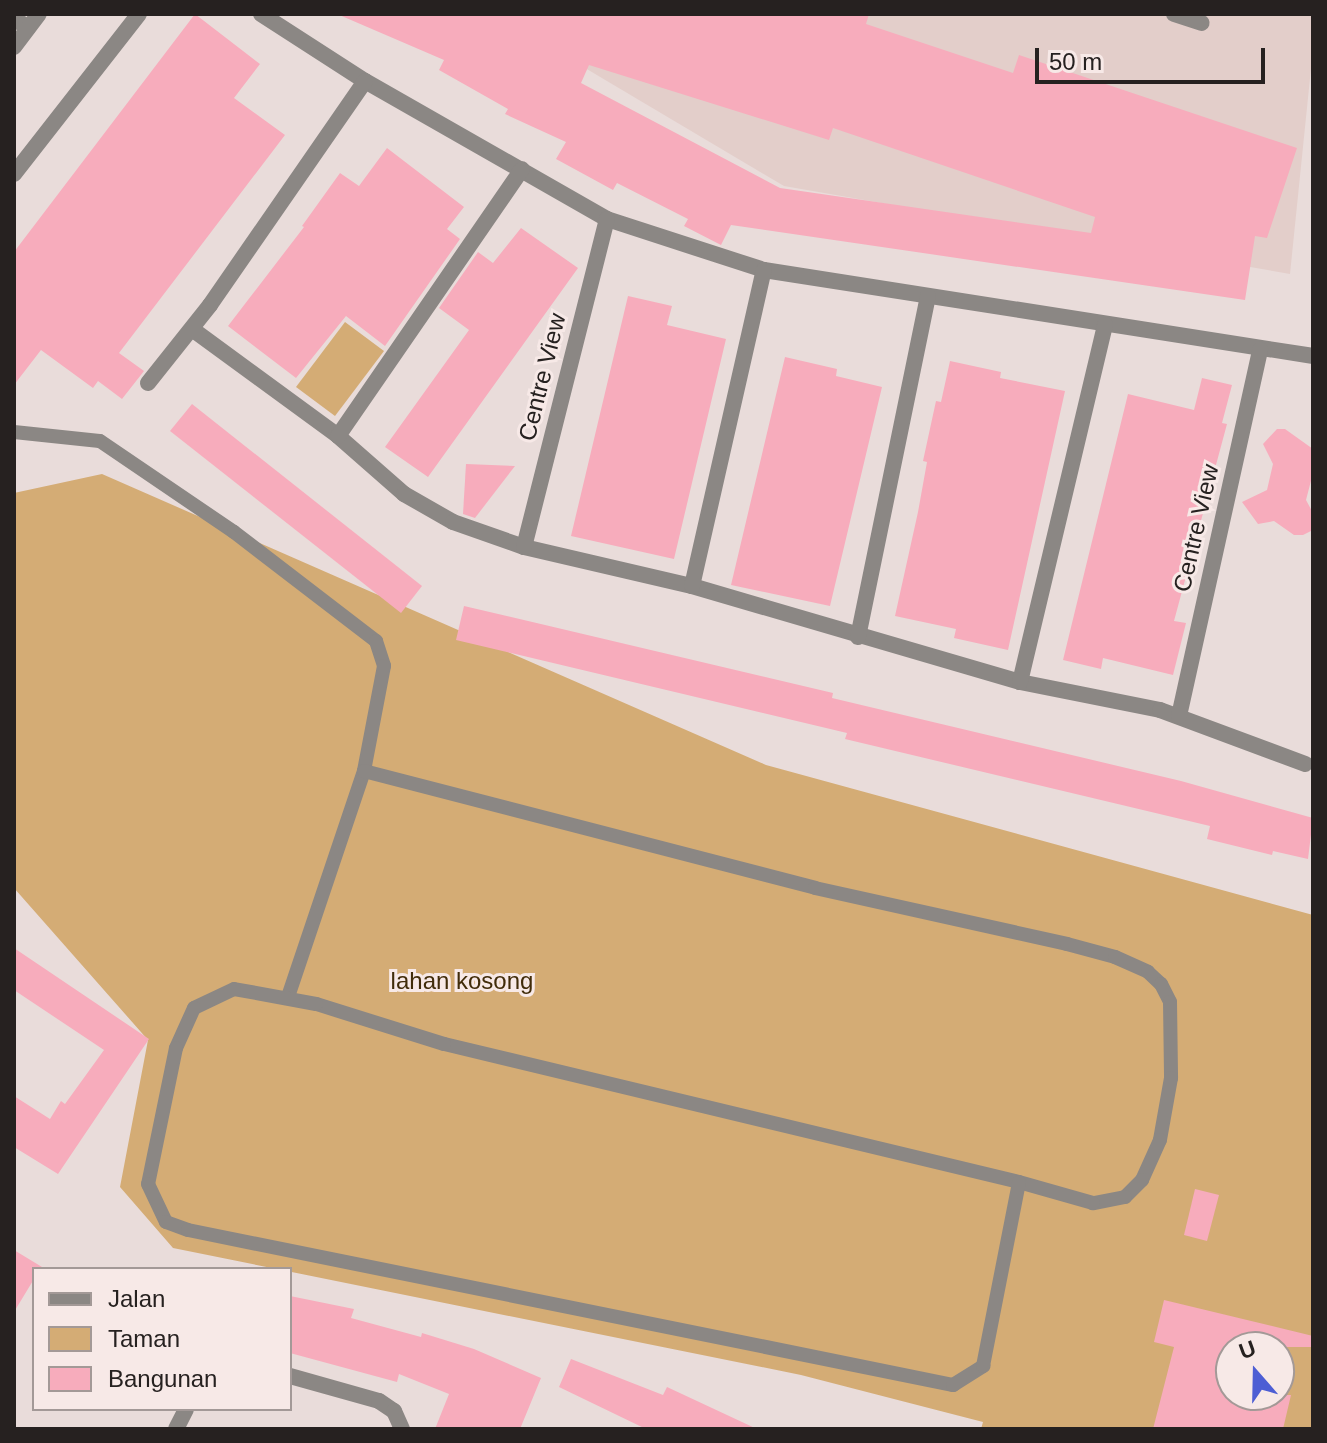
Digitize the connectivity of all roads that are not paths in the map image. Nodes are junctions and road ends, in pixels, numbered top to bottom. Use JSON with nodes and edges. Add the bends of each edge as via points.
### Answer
{"nodes":[{"id":1,"x":39,"y":14,"type":"edge"},
{"id":2,"x":139,"y":14,"type":"edge"},
{"id":3,"x":261,"y":14,"type":"edge"},
{"id":4,"x":1174,"y":14,"type":"edge"},
{"id":5,"x":14,"y":18,"type":"edge"},
{"id":6,"x":1202,"y":23,"type":"dead end"},
{"id":7,"x":28,"y":28,"type":"junction"},
{"id":8,"x":14,"y":47,"type":"edge"},
{"id":9,"x":365,"y":81,"type":"junction"},
{"id":10,"x":522,"y":169,"type":"junction"},
{"id":11,"x":14,"y":174,"type":"edge"},
{"id":12,"x":607,"y":219,"type":"junction"},
{"id":13,"x":764,"y":270,"type":"junction"},
{"id":14,"x":928,"y":296,"type":"junction"},
{"id":15,"x":1105,"y":325,"type":"junction"},
{"id":16,"x":192,"y":329,"type":"junction"},
{"id":17,"x":1260,"y":350,"type":"junction"},
{"id":18,"x":1313,"y":356,"type":"edge"},
{"id":19,"x":148,"y":383,"type":"dead end"},
{"id":20,"x":14,"y":432,"type":"edge"},
{"id":21,"x":338,"y":436,"type":"junction"},
{"id":22,"x":524,"y":547,"type":"junction"},
{"id":23,"x":692,"y":586,"type":"junction"},
{"id":24,"x":858,"y":637,"type":"junction"},
{"id":25,"x":1020,"y":682,"type":"junction"},
{"id":26,"x":1179,"y":716,"type":"junction"},
{"id":27,"x":1305,"y":764,"type":"dead end"},
{"id":28,"x":364,"y":771,"type":"junction"},
{"id":29,"x":288,"y":997,"type":"junction"},
{"id":30,"x":1019,"y":1182,"type":"junction"},
{"id":31,"x":292,"y":1377,"type":"edge"},
{"id":32,"x":185,"y":1411,"type":"edge"},
{"id":33,"x":176,"y":1429,"type":"edge"},
{"id":34,"x":402,"y":1429,"type":"edge"}],
"edges":[{"from":1,"to":7,"type":"street"},
{"from":2,"to":11,"type":"street"},
{"from":3,"to":9,"type":"street"},
{"from":4,"to":6,"type":"street"},
{"from":5,"to":7,"type":"street"},
{"from":7,"to":8,"type":"street"},
{"from":9,"to":10,"type":"street"},
{"from":9,"to":16,"type":"street"},
{"from":10,"to":12,"type":"street"},
{"from":10,"to":21,"type":"street"},
{"from":12,"to":13,"type":"street"},
{"from":12,"to":22,"type":"street","name":"Centre View"},
{"from":13,"to":14,"type":"street"},
{"from":13,"to":23,"type":"street"},
{"from":14,"to":15,"type":"street"},
{"from":14,"to":24,"type":"street"},
{"from":15,"to":17,"type":"street"},
{"from":15,"to":25,"type":"street"},
{"from":16,"to":19,"type":"street"},
{"from":16,"to":21,"type":"street"},
{"from":17,"to":18,"type":"street"},
{"from":17,"to":26,"type":"street","name":"Centre View"},
{"from":20,"to":28,"type":"lane","via":[[100,441],[234,532],[376,641],[384,666]]},
{"from":21,"to":22,"type":"street","via":[[429,511]]},
{"from":22,"to":23,"type":"street"},
{"from":23,"to":24,"type":"street"},
{"from":24,"to":25,"type":"street"},
{"from":25,"to":26,"type":"street"},
{"from":26,"to":27,"type":"street"},
{"from":28,"to":29,"type":"lane"},
{"from":28,"to":30,"type":"lane","via":[[815,888],[1067,944],[1148,972],[1170,1002],[1171,1078],[1160,1140],[1142,1180],[1125,1197],[1093,1203]]},
{"from":29,"to":30,"type":"lane","via":[[444,1044]]},
{"from":29,"to":30,"type":"lane","via":[[234,989],[194,1008],[176,1048],[148,1184],[166,1222],[953,1385],[983,1366]]},
{"from":31,"to":34,"type":"street","via":[[379,1401],[394,1411]]},
{"from":32,"to":33,"type":"street"}]}
